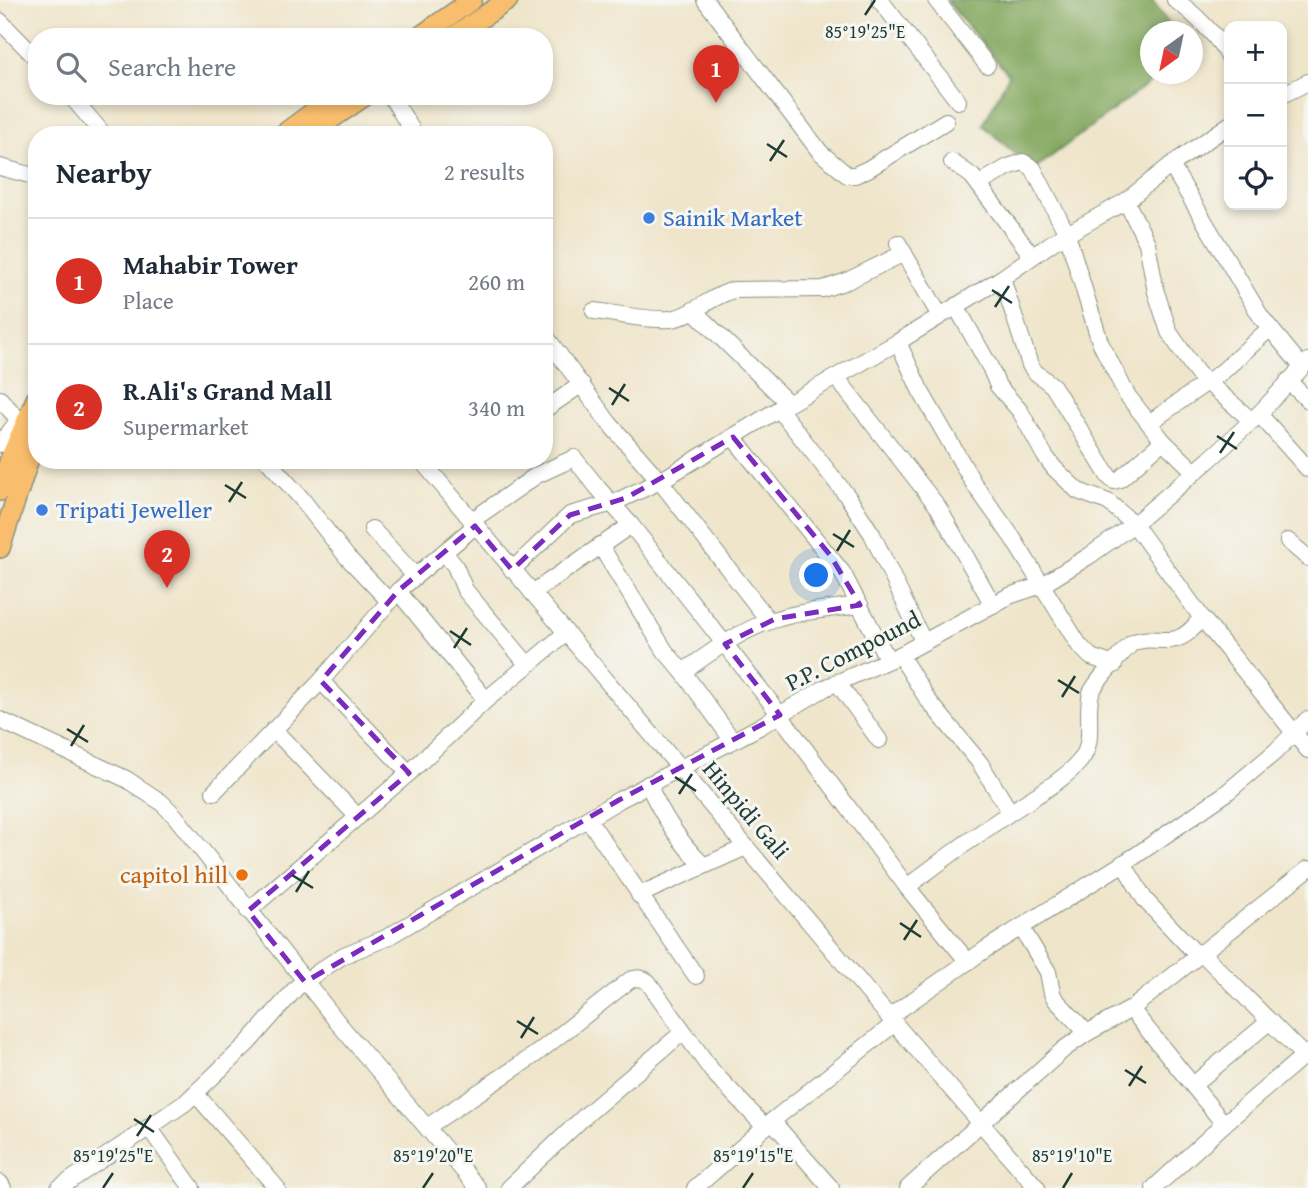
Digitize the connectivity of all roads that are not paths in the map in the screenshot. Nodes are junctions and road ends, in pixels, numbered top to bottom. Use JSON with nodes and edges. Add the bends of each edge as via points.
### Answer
{"nodes":[{"id":1,"x":471,"y":0,"type":"edge"},
{"id":2,"x":508,"y":0,"type":"edge"},
{"id":3,"x":705,"y":0,"type":"edge"},
{"id":4,"x":880,"y":0,"type":"edge"},
{"id":5,"x":936,"y":0,"type":"edge"},
{"id":6,"x":1175,"y":0,"type":"edge"},
{"id":7,"x":0,"y":21,"type":"edge"},
{"id":8,"x":432,"y":28,"type":"edge"},
{"id":9,"x":466,"y":28,"type":"edge"},
{"id":10,"x":1224,"y":48,"type":"edge"},
{"id":11,"x":28,"y":50,"type":"edge"},
{"id":12,"x":987,"y":65,"type":"dead end"},
{"id":13,"x":1307,"y":84,"type":"edge"},
{"id":14,"x":1287,"y":93,"type":"edge"},
{"id":15,"x":958,"y":101,"type":"dead end"},
{"id":16,"x":79,"y":105,"type":"edge"},
{"id":17,"x":323,"y":105,"type":"edge"},
{"id":18,"x":352,"y":105,"type":"edge"},
{"id":19,"x":397,"y":105,"type":"edge"},
{"id":20,"x":946,"y":121,"type":"dead end"},
{"id":21,"x":96,"y":126,"type":"edge"},
{"id":22,"x":294,"y":126,"type":"edge"},
{"id":23,"x":322,"y":126,"type":"edge"},
{"id":24,"x":409,"y":126,"type":"edge"},
{"id":25,"x":1224,"y":128,"type":"edge"},
{"id":26,"x":951,"y":162,"type":"dead end"},
{"id":27,"x":1171,"y":165,"type":"junction"},
{"id":28,"x":0,"y":167,"type":"edge"},
{"id":29,"x":28,"y":175,"type":"edge"},
{"id":30,"x":979,"y":184,"type":"junction"},
{"id":31,"x":1126,"y":201,"type":"junction"},
{"id":32,"x":1067,"y":234,"type":"junction"},
{"id":33,"x":1032,"y":256,"type":"junction"},
{"id":34,"x":1002,"y":278,"type":"junction"},
{"id":35,"x":957,"y":306,"type":"junction"},
{"id":36,"x":693,"y":310,"type":"junction"},
{"id":37,"x":594,"y":311,"type":"dead end"},
{"id":38,"x":940,"y":316,"type":"junction"},
{"id":39,"x":1269,"y":329,"type":"junction"},
{"id":40,"x":898,"y":342,"type":"junction"},
{"id":41,"x":553,"y":347,"type":"edge"},
{"id":42,"x":1305,"y":364,"type":"edge"},
{"id":43,"x":836,"y":377,"type":"junction"},
{"id":44,"x":1288,"y":381,"type":"junction"},
{"id":45,"x":1207,"y":383,"type":"junction"},
{"id":46,"x":582,"y":384,"type":"junction"},
{"id":47,"x":0,"y":399,"type":"edge"},
{"id":48,"x":1308,"y":400,"type":"edge"},
{"id":49,"x":553,"y":404,"type":"edge"},
{"id":50,"x":783,"y":406,"type":"junction"},
{"id":51,"x":1256,"y":418,"type":"junction"},
{"id":52,"x":28,"y":424,"type":"edge"},
{"id":53,"x":1149,"y":424,"type":"junction"},
{"id":54,"x":733,"y":437,"type":"junction"},
{"id":55,"x":1163,"y":441,"type":"junction"},
{"id":56,"x":0,"y":444,"type":"edge"},
{"id":57,"x":553,"y":467,"type":"edge"},
{"id":58,"x":276,"y":469,"type":"edge"},
{"id":59,"x":428,"y":469,"type":"edge"},
{"id":60,"x":548,"y":469,"type":"edge"},
{"id":61,"x":1308,"y":469,"type":"edge"},
{"id":62,"x":1195,"y":472,"type":"junction"},
{"id":63,"x":660,"y":481,"type":"junction"},
{"id":64,"x":0,"y":491,"type":"edge"},
{"id":65,"x":613,"y":503,"type":"junction"},
{"id":66,"x":473,"y":524,"type":"junction"},
{"id":67,"x":1134,"y":524,"type":"junction"},
{"id":68,"x":631,"y":525,"type":"junction"},
{"id":69,"x":372,"y":529,"type":"dead end"},
{"id":70,"x":1288,"y":541,"type":"dead end"},
{"id":71,"x":600,"y":545,"type":"junction"},
{"id":72,"x":0,"y":548,"type":"edge"},
{"id":73,"x":444,"y":552,"type":"junction"},
{"id":74,"x":1308,"y":558,"type":"edge"},
{"id":75,"x":512,"y":570,"type":"junction"},
{"id":76,"x":415,"y":576,"type":"junction"},
{"id":77,"x":1042,"y":585,"type":"junction"},
{"id":78,"x":532,"y":593,"type":"junction"},
{"id":79,"x":394,"y":596,"type":"junction"},
{"id":80,"x":860,"y":604,"type":"junction"},
{"id":81,"x":993,"y":605,"type":"junction"},
{"id":82,"x":1202,"y":618,"type":"junction"},
{"id":83,"x":769,"y":621,"type":"junction"},
{"id":84,"x":566,"y":633,"type":"junction"},
{"id":85,"x":923,"y":641,"type":"junction"},
{"id":86,"x":724,"y":644,"type":"junction"},
{"id":87,"x":894,"y":658,"type":"junction"},
{"id":88,"x":528,"y":665,"type":"junction"},
{"id":89,"x":1114,"y":665,"type":"junction"},
{"id":90,"x":683,"y":672,"type":"junction"},
{"id":91,"x":321,"y":681,"type":"junction"},
{"id":92,"x":837,"y":682,"type":"junction"},
{"id":93,"x":486,"y":701,"type":"junction"},
{"id":94,"x":780,"y":715,"type":"junction"},
{"id":95,"x":1308,"y":719,"type":"edge"},
{"id":96,"x":0,"y":720,"type":"edge"},
{"id":97,"x":274,"y":730,"type":"junction"},
{"id":98,"x":1295,"y":732,"type":"junction"},
{"id":99,"x":879,"y":740,"type":"dead end"},
{"id":100,"x":733,"y":741,"type":"junction"},
{"id":101,"x":1308,"y":750,"type":"edge"},
{"id":102,"x":680,"y":766,"type":"junction"},
{"id":103,"x":408,"y":773,"type":"junction"},
{"id":104,"x":648,"y":784,"type":"junction"},
{"id":105,"x":214,"y":792,"type":"dead end"},
{"id":106,"x":1010,"y":812,"type":"junction"},
{"id":107,"x":358,"y":817,"type":"junction"},
{"id":108,"x":588,"y":819,"type":"junction"},
{"id":109,"x":746,"y":847,"type":"junction"},
{"id":110,"x":1123,"y":863,"type":"junction"},
{"id":111,"x":703,"y":865,"type":"junction"},
{"id":112,"x":1308,"y":869,"type":"edge"},
{"id":113,"x":907,"y":887,"type":"junction"},
{"id":114,"x":639,"y":895,"type":"junction"},
{"id":115,"x":248,"y":911,"type":"junction"},
{"id":116,"x":1021,"y":927,"type":"junction"},
{"id":117,"x":1199,"y":953,"type":"junction"},
{"id":118,"x":968,"y":962,"type":"junction"},
{"id":119,"x":696,"y":976,"type":"dead end"},
{"id":120,"x":305,"y":982,"type":"junction"},
{"id":121,"x":1131,"y":1009,"type":"junction"},
{"id":122,"x":892,"y":1020,"type":"junction"},
{"id":123,"x":1270,"y":1021,"type":"junction"},
{"id":124,"x":683,"y":1032,"type":"junction"},
{"id":125,"x":1087,"y":1033,"type":"junction"},
{"id":126,"x":1305,"y":1054,"type":"edge"},
{"id":127,"x":1192,"y":1084,"type":"junction"},
{"id":128,"x":196,"y":1094,"type":"junction"},
{"id":129,"x":768,"y":1124,"type":"junction"},
{"id":130,"x":981,"y":1124,"type":"junction"},
{"id":131,"x":1224,"y":1124,"type":"junction"},
{"id":132,"x":427,"y":1127,"type":"junction"},
{"id":133,"x":150,"y":1129,"type":"junction"},
{"id":134,"x":0,"y":1183,"type":"edge"},
{"id":135,"x":705,"y":1185,"type":"edge"},
{"id":136,"x":3,"y":1188,"type":"edge"},
{"id":137,"x":60,"y":1188,"type":"edge"},
{"id":138,"x":192,"y":1188,"type":"edge"},
{"id":139,"x":277,"y":1188,"type":"edge"},
{"id":140,"x":478,"y":1188,"type":"edge"},
{"id":141,"x":509,"y":1188,"type":"edge"},
{"id":142,"x":831,"y":1188,"type":"edge"},
{"id":143,"x":908,"y":1188,"type":"edge"},
{"id":144,"x":1037,"y":1188,"type":"edge"},
{"id":145,"x":1154,"y":1188,"type":"edge"}],
"edges":[{"from":1,"to":8,"type":"main road"},
{"from":2,"to":9,"type":"main road"},
{"from":3,"to":20,"type":"street","via":[[820,152],[846,175],[868,169]]},
{"from":4,"to":15,"type":"street"},
{"from":5,"to":12,"type":"street"},
{"from":6,"to":10,"type":"street"},
{"from":7,"to":11,"type":"street"},
{"from":13,"to":14,"type":"street"},
{"from":16,"to":21,"type":"street"},
{"from":17,"to":22,"type":"main road"},
{"from":18,"to":23,"type":"main road"},
{"from":19,"to":24,"type":"street"},
{"from":25,"to":27,"type":"street"},
{"from":26,"to":30,"type":"street"},
{"from":27,"to":31,"type":"street"},
{"from":27,"to":39,"type":"street"},
{"from":28,"to":29,"type":"street"},
{"from":30,"to":32,"type":"street","via":[[1016,163],[1030,164]]},
{"from":30,"to":33,"type":"street"},
{"from":31,"to":32,"type":"street"},
{"from":31,"to":45,"type":"street","via":[[1147,243],[1169,332]]},
{"from":32,"to":33,"type":"street"},
{"from":32,"to":53,"type":"street","via":[[1104,351],[1127,395]]},
{"from":33,"to":34,"type":"street"},
{"from":34,"to":35,"type":"street"},
{"from":34,"to":55,"type":"street","via":[[1030,365],[1053,386],[1109,477],[1120,480]]},
{"from":35,"to":38,"type":"street"},
{"from":35,"to":67,"type":"street","via":[[998,386],[1020,411],[1062,478],[1078,491],[1108,502]]},
{"from":36,"to":37,"type":"street","via":[[668,320]]},
{"from":36,"to":38,"type":"street","via":[[734,290],[823,289],[847,281],[901,248]]},
{"from":36,"to":50,"type":"street"},
{"from":38,"to":40,"type":"street"},
{"from":39,"to":42,"type":"street"},
{"from":39,"to":45,"type":"street"},
{"from":40,"to":43,"type":"street"},
{"from":40,"to":77,"type":"street","via":[[974,484]]},
{"from":41,"to":46,"type":"street"},
{"from":42,"to":44,"type":"street","name":"P.P. Compound"},
{"from":43,"to":50,"type":"street"},
{"from":43,"to":81,"type":"street","via":[[938,508]]},
{"from":44,"to":48,"type":"street"},
{"from":44,"to":51,"type":"street","name":"P.P. Compound"},
{"from":45,"to":51,"type":"street"},
{"from":45,"to":53,"type":"street"},
{"from":46,"to":49,"type":"street"},
{"from":46,"to":63,"type":"street","via":[[618,435]]},
{"from":47,"to":52,"type":"street"},
{"from":50,"to":54,"type":"street"},
{"from":50,"to":85,"type":"street","via":[[872,534]]},
{"from":51,"to":61,"type":"street"},
{"from":51,"to":62,"type":"street","name":"P.P. Compound"},
{"from":52,"to":56,"type":"street"},
{"from":52,"to":64,"type":"main road"},
{"from":52,"to":72,"type":"main road"},
{"from":53,"to":55,"type":"street"},
{"from":54,"to":63,"type":"street"},
{"from":54,"to":80,"type":"street","via":[[830,555]]},
{"from":55,"to":62,"type":"street"},
{"from":57,"to":65,"type":"street","via":[[574,457]]},
{"from":58,"to":79,"type":"street","via":[[347,557]]},
{"from":59,"to":66,"type":"street","name":"Hinpidi Gali"},
{"from":60,"to":66,"type":"street"},
{"from":62,"to":67,"type":"street","name":"P.P. Compound"},
{"from":63,"to":65,"type":"street"},
{"from":63,"to":83,"type":"street"},
{"from":65,"to":68,"type":"street"},
{"from":65,"to":75,"type":"street","via":[[570,515]]},
{"from":66,"to":73,"type":"street"},
{"from":66,"to":75,"type":"street","name":"Hinpidi Gali"},
{"from":67,"to":77,"type":"street","name":"P.P. Compound"},
{"from":67,"to":82,"type":"street"},
{"from":68,"to":71,"type":"street"},
{"from":68,"to":86,"type":"street"},
{"from":69,"to":76,"type":"street"},
{"from":70,"to":74,"type":"street"},
{"from":71,"to":78,"type":"street"},
{"from":71,"to":90,"type":"street","via":[[665,651]]},
{"from":73,"to":76,"type":"street"},
{"from":73,"to":88,"type":"street","via":[[464,590]]},
{"from":75,"to":78,"type":"street","name":"Hinpidi Gali"},
{"from":76,"to":79,"type":"street"},
{"from":77,"to":81,"type":"street","name":"P.P. Compound"},
{"from":77,"to":89,"type":"street","via":[[1085,653]]},
{"from":78,"to":84,"type":"street","name":"Hinpidi Gali"},
{"from":79,"to":91,"type":"street"},
{"from":79,"to":93,"type":"street"},
{"from":80,"to":83,"type":"street"},
{"from":80,"to":87,"type":"street"},
{"from":81,"to":85,"type":"street","name":"P.P. Compound"},
{"from":82,"to":89,"type":"street","via":[[1174,639],[1139,639]]},
{"from":82,"to":98,"type":"street"},
{"from":83,"to":86,"type":"street"},
{"from":84,"to":88,"type":"street"},
{"from":84,"to":102,"type":"street","name":"Hinpidi Gali"},
{"from":85,"to":87,"type":"street","name":"P.P. Compound"},
{"from":86,"to":90,"type":"street"},
{"from":86,"to":94,"type":"street"},
{"from":87,"to":92,"type":"street","name":"P.P. Compound"},
{"from":87,"to":106,"type":"street","via":[[980,763]]},
{"from":88,"to":93,"type":"street"},
{"from":89,"to":106,"type":"street","via":[[1091,694],[1086,752],[1062,777]]},
{"from":90,"to":100,"type":"street"},
{"from":91,"to":97,"type":"street"},
{"from":91,"to":103,"type":"street"},
{"from":92,"to":94,"type":"street","name":"P.P. Compound"},
{"from":92,"to":99,"type":"street"},
{"from":93,"to":103,"type":"street"},
{"from":94,"to":100,"type":"street","name":"P.P. Compound"},
{"from":94,"to":113,"type":"street"},
{"from":95,"to":98,"type":"street"},
{"from":96,"to":115,"type":"street","via":[[110,771],[161,802]]},
{"from":97,"to":105,"type":"street"},
{"from":97,"to":107,"type":"street"},
{"from":98,"to":101,"type":"street"},
{"from":98,"to":110,"type":"street","via":[[1225,794]]},
{"from":100,"to":102,"type":"street","name":"P.P. Compound"},
{"from":102,"to":104,"type":"street","name":"P.P. Compound"},
{"from":102,"to":109,"type":"street","name":"Hinpidi Gali"},
{"from":103,"to":107,"type":"street"},
{"from":104,"to":108,"type":"street","name":"P.P. Compound"},
{"from":104,"to":111,"type":"street","via":[[667,823]]},
{"from":106,"to":113,"type":"street"},
{"from":107,"to":115,"type":"street"},
{"from":108,"to":114,"type":"street"},
{"from":108,"to":120,"type":"street","name":"P.P. Compound"},
{"from":109,"to":111,"type":"street"},
{"from":109,"to":122,"type":"street","name":"Hinpidi Gali"},
{"from":110,"to":116,"type":"street"},
{"from":110,"to":117,"type":"street","via":[[1145,900]]},
{"from":111,"to":114,"type":"street"},
{"from":112,"to":117,"type":"street"},
{"from":113,"to":118,"type":"street"},
{"from":114,"to":119,"type":"street"},
{"from":115,"to":120,"type":"street"},
{"from":116,"to":118,"type":"street"},
{"from":116,"to":125,"type":"street","via":[[1048,972],[1055,999]]},
{"from":117,"to":121,"type":"street"},
{"from":117,"to":123,"type":"street"},
{"from":118,"to":122,"type":"street"},
{"from":120,"to":128,"type":"street","name":"P.P. Compound"},
{"from":120,"to":132,"type":"street"},
{"from":121,"to":125,"type":"street"},
{"from":121,"to":127,"type":"street"},
{"from":122,"to":129,"type":"street"},
{"from":122,"to":130,"type":"street","name":"Hinpidi Gali"},
{"from":123,"to":126,"type":"street"},
{"from":123,"to":127,"type":"street"},
{"from":124,"to":129,"type":"street","via":[[712,1071]]},
{"from":124,"to":132,"type":"street","via":[[648,982],[637,978],[536,1054]]},
{"from":124,"to":141,"type":"street"},
{"from":125,"to":130,"type":"street"},
{"from":126,"to":131,"type":"street"},
{"from":127,"to":131,"type":"street"},
{"from":128,"to":133,"type":"street","name":"P.P. Compound"},
{"from":128,"to":139,"type":"street"},
{"from":129,"to":135,"type":"street"},
{"from":129,"to":142,"type":"street"},
{"from":130,"to":143,"type":"street"},
{"from":130,"to":144,"type":"street","name":"Hinpidi Gali"},
{"from":131,"to":145,"type":"street"},
{"from":132,"to":140,"type":"street"},
{"from":133,"to":137,"type":"street","name":"P.P. Compound"},
{"from":133,"to":138,"type":"street"},
{"from":134,"to":136,"type":"street"}]}
